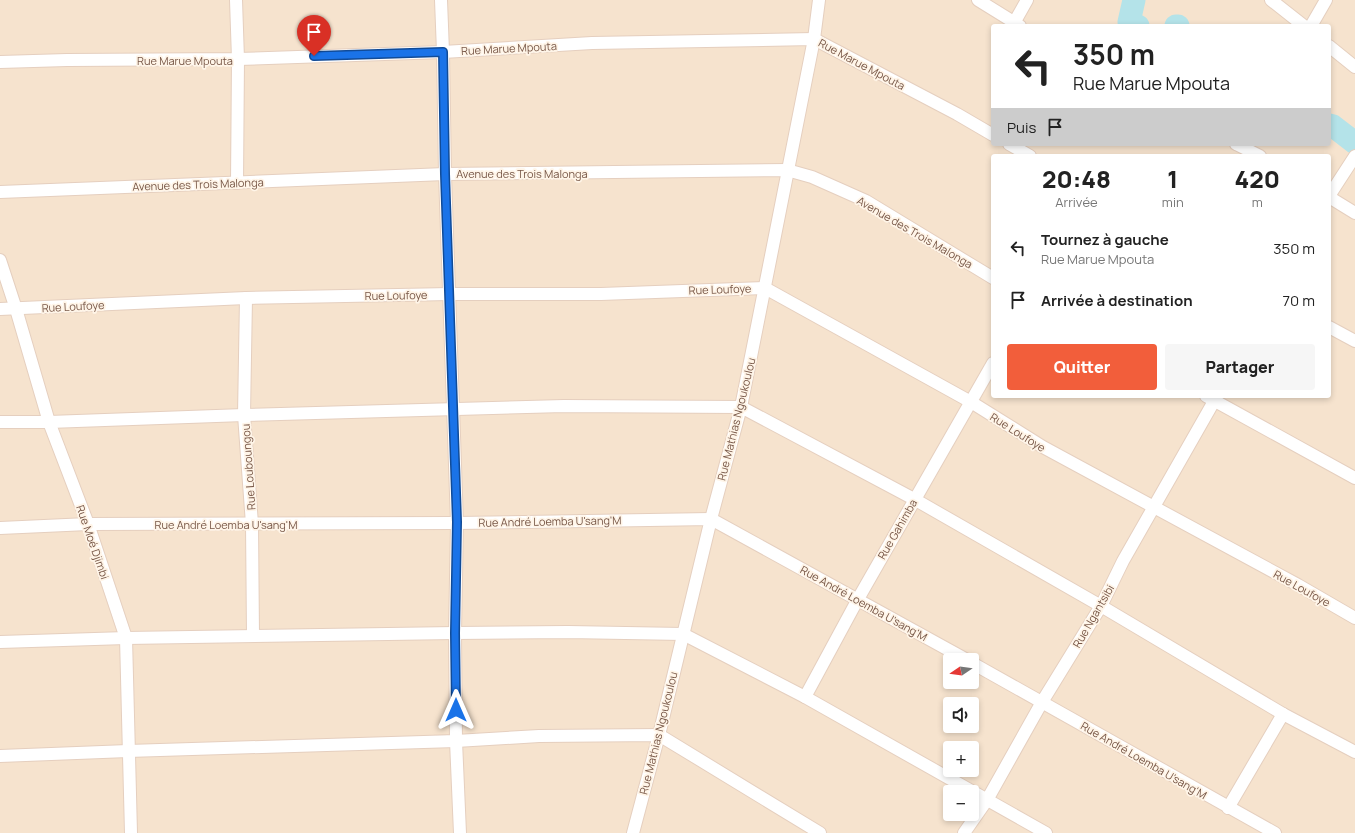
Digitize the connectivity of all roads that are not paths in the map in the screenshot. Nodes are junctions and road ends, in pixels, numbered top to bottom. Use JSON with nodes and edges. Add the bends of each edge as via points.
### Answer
{"nodes":[{"id":1,"x":236,"y":0,"type":"edge"},
{"id":2,"x":441,"y":0,"type":"edge"},
{"id":3,"x":819,"y":0,"type":"edge"},
{"id":4,"x":978,"y":0,"type":"edge"},
{"id":5,"x":1027,"y":0,"type":"edge"},
{"id":6,"x":1271,"y":0,"type":"edge"},
{"id":7,"x":1326,"y":0,"type":"edge"},
{"id":8,"x":1017,"y":24,"type":"edge"},
{"id":9,"x":1301,"y":24,"type":"edge"},
{"id":10,"x":1312,"y":24,"type":"edge"},
{"id":11,"x":814,"y":39,"type":"junction"},
{"id":12,"x":1331,"y":48,"type":"edge"},
{"id":13,"x":443,"y":52,"type":"junction"},
{"id":14,"x":238,"y":60,"type":"junction"},
{"id":15,"x":0,"y":62,"type":"edge"},
{"id":16,"x":1355,"y":67,"type":"edge"},
{"id":17,"x":991,"y":134,"type":"edge"},
{"id":18,"x":1012,"y":146,"type":"edge"},
{"id":19,"x":1240,"y":146,"type":"edge"},
{"id":20,"x":1026,"y":154,"type":"edge"},
{"id":21,"x":1256,"y":154,"type":"edge"},
{"id":22,"x":1355,"y":156,"type":"edge"},
{"id":23,"x":787,"y":170,"type":"junction"},
{"id":24,"x":445,"y":174,"type":"junction"},
{"id":25,"x":236,"y":183,"type":"junction"},
{"id":26,"x":0,"y":192,"type":"edge"},
{"id":27,"x":1331,"y":193,"type":"edge"},
{"id":28,"x":1331,"y":197,"type":"edge"},
{"id":29,"x":1355,"y":213,"type":"edge"},
{"id":30,"x":0,"y":260,"type":"edge"},
{"id":31,"x":991,"y":277,"type":"edge"},
{"id":32,"x":765,"y":288,"type":"junction"},
{"id":33,"x":450,"y":294,"type":"junction"},
{"id":34,"x":246,"y":298,"type":"junction"},
{"id":35,"x":0,"y":309,"type":"edge"},
{"id":36,"x":16,"y":309,"type":"junction"},
{"id":37,"x":1331,"y":327,"type":"edge"},
{"id":38,"x":1355,"y":341,"type":"edge"},
{"id":39,"x":991,"y":367,"type":"edge"},
{"id":40,"x":1212,"y":398,"type":"edge"},
{"id":41,"x":971,"y":402,"type":"junction"},
{"id":42,"x":741,"y":407,"type":"junction"},
{"id":43,"x":452,"y":410,"type":"junction"},
{"id":44,"x":244,"y":415,"type":"junction"},
{"id":45,"x":0,"y":422,"type":"edge"},
{"id":46,"x":49,"y":422,"type":"junction"},
{"id":47,"x":1355,"y":478,"type":"edge"},
{"id":48,"x":914,"y":499,"type":"junction"},
{"id":49,"x":1153,"y":507,"type":"junction"},
{"id":50,"x":711,"y":518,"type":"junction"},
{"id":51,"x":457,"y":522,"type":"junction"},
{"id":52,"x":88,"y":524,"type":"junction"},
{"id":53,"x":252,"y":524,"type":"junction"},
{"id":54,"x":0,"y":528,"type":"edge"},
{"id":55,"x":858,"y":599,"type":"junction"},
{"id":56,"x":1101,"y":606,"type":"junction"},
{"id":57,"x":1355,"y":618,"type":"edge"},
{"id":58,"x":455,"y":633,"type":"junction"},
{"id":59,"x":683,"y":634,"type":"junction"},
{"id":60,"x":253,"y":636,"type":"junction"},
{"id":61,"x":126,"y":638,"type":"junction"},
{"id":62,"x":0,"y":642,"type":"edge"},
{"id":63,"x":954,"y":653,"type":"edge"},
{"id":64,"x":979,"y":667,"type":"edge"},
{"id":65,"x":804,"y":697,"type":"junction"},
{"id":66,"x":1042,"y":702,"type":"junction"},
{"id":67,"x":1283,"y":714,"type":"junction"},
{"id":68,"x":659,"y":735,"type":"junction"},
{"id":69,"x":456,"y":742,"type":"junction"},
{"id":70,"x":128,"y":751,"type":"junction"},
{"id":71,"x":1355,"y":752,"type":"edge"},
{"id":72,"x":0,"y":756,"type":"edge"},
{"id":73,"x":987,"y":800,"type":"junction"},
{"id":74,"x":1228,"y":808,"type":"junction"},
{"id":75,"x":131,"y":833,"type":"edge"},
{"id":76,"x":460,"y":833,"type":"edge"},
{"id":77,"x":633,"y":833,"type":"edge"},
{"id":78,"x":820,"y":833,"type":"edge"},
{"id":79,"x":964,"y":833,"type":"edge"},
{"id":80,"x":1046,"y":833,"type":"edge"},
{"id":81,"x":1274,"y":833,"type":"edge"}],
"edges":[{"from":1,"to":14,"type":"street"},
{"from":2,"to":13,"type":"street"},
{"from":3,"to":11,"type":"street","name":"Rue Mathias Ngoukoulou"},
{"from":4,"to":8,"type":"street"},
{"from":5,"to":8,"type":"street"},
{"from":6,"to":9,"type":"street"},
{"from":7,"to":10,"type":"street"},
{"from":11,"to":13,"type":"street","name":"Rue Marue Mpouta","via":[[592,43]]},
{"from":11,"to":17,"type":"street","name":"Rue Marue Mpouta"},
{"from":11,"to":23,"type":"street","name":"Rue Mathias Ngoukoulou"},
{"from":12,"to":16,"type":"street"},
{"from":13,"to":14,"type":"street","name":"Rue Marue Mpouta"},
{"from":13,"to":24,"type":"street"},
{"from":14,"to":15,"type":"street","name":"Rue Marue Mpouta"},
{"from":14,"to":25,"type":"street"},
{"from":18,"to":20,"type":"street"},
{"from":19,"to":21,"type":"street"},
{"from":22,"to":27,"type":"street"},
{"from":23,"to":24,"type":"street","name":"Avenue des Trois Malonga"},
{"from":23,"to":31,"type":"street","name":"Avenue des Trois Malonga","via":[[812,177],[866,201]]},
{"from":23,"to":32,"type":"street","name":"Rue Mathias Ngoukoulou"},
{"from":24,"to":25,"type":"street","name":"Avenue des Trois Malonga"},
{"from":24,"to":33,"type":"street"},
{"from":25,"to":26,"type":"street","name":"Avenue des Trois Malonga"},
{"from":28,"to":29,"type":"street"},
{"from":30,"to":36,"type":"street","name":"Rue Moé Djimbi"},
{"from":32,"to":33,"type":"street","name":"Rue Loufoye","via":[[601,294]]},
{"from":32,"to":41,"type":"street","name":"Rue Loufoye"},
{"from":32,"to":42,"type":"street","name":"Rue Mathias Ngoukoulou"},
{"from":33,"to":34,"type":"street","name":"Rue Loufoye"},
{"from":33,"to":43,"type":"street"},
{"from":34,"to":36,"type":"street","name":"Rue Loufoye"},
{"from":34,"to":44,"type":"street","name":"Rue Louboungou"},
{"from":35,"to":36,"type":"street","name":"Rue Loufoye"},
{"from":36,"to":46,"type":"street","name":"Rue Moé Djimbi"},
{"from":37,"to":38,"type":"street"},
{"from":39,"to":41,"type":"street","name":"Rue Gahimba"},
{"from":40,"to":47,"type":"street"},
{"from":40,"to":49,"type":"street","name":"Rue Ngantsibi"},
{"from":41,"to":48,"type":"street","name":"Rue Gahimba"},
{"from":41,"to":49,"type":"street","name":"Rue Loufoye","via":[[1043,448]]},
{"from":42,"to":43,"type":"street","via":[[564,406]]},
{"from":42,"to":48,"type":"street"},
{"from":42,"to":50,"type":"street","name":"Rue Mathias Ngoukoulou"},
{"from":43,"to":44,"type":"street"},
{"from":43,"to":51,"type":"street"},
{"from":44,"to":46,"type":"street"},
{"from":44,"to":53,"type":"street","name":"Rue Louboungou"},
{"from":45,"to":46,"type":"street"},
{"from":46,"to":52,"type":"street","name":"Rue Moé Djimbi"},
{"from":48,"to":55,"type":"street","name":"Rue Gahimba"},
{"from":48,"to":56,"type":"street"},
{"from":49,"to":56,"type":"street","name":"Rue Ngantsibi"},
{"from":49,"to":57,"type":"street","name":"Rue Loufoye"},
{"from":50,"to":51,"type":"street","name":"Rue André Loemba U'sang'M"},
{"from":50,"to":55,"type":"street","name":"Rue André Loemba U'sang'M"},
{"from":50,"to":59,"type":"street","name":"Rue Mathias Ngoukoulou"},
{"from":51,"to":53,"type":"street","name":"Rue André Loemba U'sang'M"},
{"from":51,"to":58,"type":"street"},
{"from":52,"to":53,"type":"street","name":"Rue André Loemba U'sang'M"},
{"from":52,"to":54,"type":"street","name":"Rue André Loemba U'sang'M"},
{"from":52,"to":61,"type":"street","name":"Rue Moé Djimbi"},
{"from":53,"to":60,"type":"street","name":"Rue Louboungou"},
{"from":55,"to":63,"type":"street","name":"Rue André Loemba U'sang'M"},
{"from":55,"to":65,"type":"street","name":"Rue Gahimba"},
{"from":56,"to":66,"type":"street","name":"Rue Ngantsibi"},
{"from":56,"to":67,"type":"street"},
{"from":58,"to":59,"type":"street"},
{"from":58,"to":60,"type":"street"},
{"from":58,"to":69,"type":"street"},
{"from":59,"to":65,"type":"street"},
{"from":59,"to":68,"type":"street","name":"Rue Mathias Ngoukoulou"},
{"from":60,"to":61,"type":"street"},
{"from":61,"to":62,"type":"street"},
{"from":61,"to":70,"type":"street","name":"Rue Moé Djimbi"},
{"from":64,"to":66,"type":"street","name":"Rue André Loemba U'sang'M"},
{"from":65,"to":73,"type":"street"},
{"from":66,"to":73,"type":"street","name":"Rue Ngantsibi"},
{"from":66,"to":74,"type":"street","name":"Rue André Loemba U'sang'M"},
{"from":67,"to":71,"type":"street"},
{"from":67,"to":74,"type":"street"},
{"from":68,"to":69,"type":"street","via":[[539,736]]},
{"from":68,"to":77,"type":"street","name":"Rue Mathias Ngoukoulou"},
{"from":68,"to":78,"type":"street"},
{"from":69,"to":70,"type":"street"},
{"from":69,"to":76,"type":"street"},
{"from":70,"to":72,"type":"street"},
{"from":70,"to":75,"type":"street","name":"Rue Moé Djimbi"},
{"from":73,"to":79,"type":"street","name":"Rue Ngantsibi"},
{"from":73,"to":80,"type":"street"},
{"from":74,"to":81,"type":"street","name":"Rue André Loemba U'sang'M"}]}
